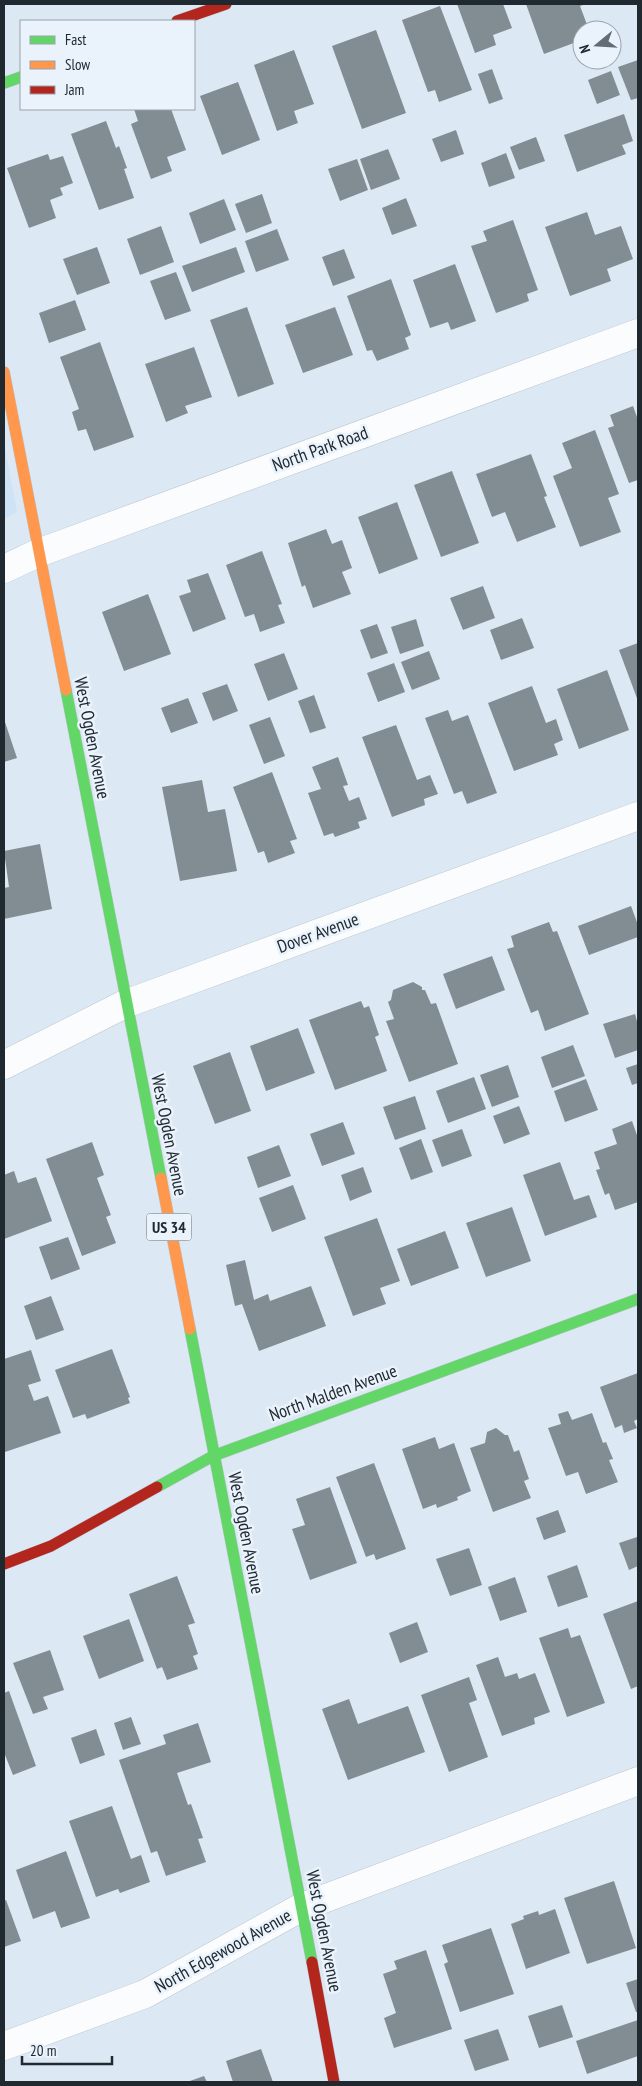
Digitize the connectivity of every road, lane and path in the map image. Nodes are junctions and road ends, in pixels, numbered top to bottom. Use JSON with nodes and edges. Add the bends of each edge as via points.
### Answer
{"nodes":[{"id":1,"x":226,"y":4,"type":"edge"},
{"id":2,"x":180,"y":20,"type":"edge"},
{"id":3,"x":20,"y":77,"type":"edge"},
{"id":4,"x":4,"y":83,"type":"edge"},
{"id":5,"x":638,"y":332,"type":"edge"},
{"id":6,"x":4,"y":372,"type":"edge"},
{"id":7,"x":38,"y":553,"type":"junction"},
{"id":8,"x":4,"y":569,"type":"edge"},
{"id":9,"x":638,"y":816,"type":"edge"},
{"id":10,"x":125,"y":1004,"type":"junction"},
{"id":11,"x":4,"y":1065,"type":"edge"},
{"id":12,"x":638,"y":1299,"type":"edge"},
{"id":13,"x":213,"y":1456,"type":"junction"},
{"id":14,"x":4,"y":1564,"type":"edge"},
{"id":15,"x":638,"y":1781,"type":"edge"},
{"id":16,"x":302,"y":1907,"type":"junction"},
{"id":17,"x":4,"y":2046,"type":"edge"},
{"id":18,"x":334,"y":2082,"type":"edge"}],
"edges":[{"from":1,"to":2,"type":"main road"},
{"from":3,"to":4,"type":"main road"},
{"from":5,"to":7,"type":"street","name":"North Park Road"},
{"from":6,"to":7,"type":"main road","name":"West Ogden Avenue","number":"US 34"},
{"from":7,"to":8,"type":"street","name":"North Park Road"},
{"from":7,"to":10,"type":"main road","name":"West Ogden Avenue","number":"US 34"},
{"from":9,"to":10,"type":"street","name":"Dover Avenue"},
{"from":10,"to":11,"type":"street","name":"Dover Avenue"},
{"from":10,"to":13,"type":"main road","name":"West Ogden Avenue","number":"US 34"},
{"from":12,"to":13,"type":"main road","name":"North Malden Avenue"},
{"from":13,"to":14,"type":"main road","name":"North Malden Avenue","via":[[51,1546]]},
{"from":13,"to":16,"type":"main road","name":"West Ogden Avenue","number":"US 34"},
{"from":15,"to":16,"type":"street","name":"North Edgewood Avenue"},
{"from":16,"to":17,"type":"street","name":"North Edgewood Avenue","via":[[145,1994]]},
{"from":16,"to":18,"type":"main road","name":"West Ogden Avenue","number":"US 34"}]}
